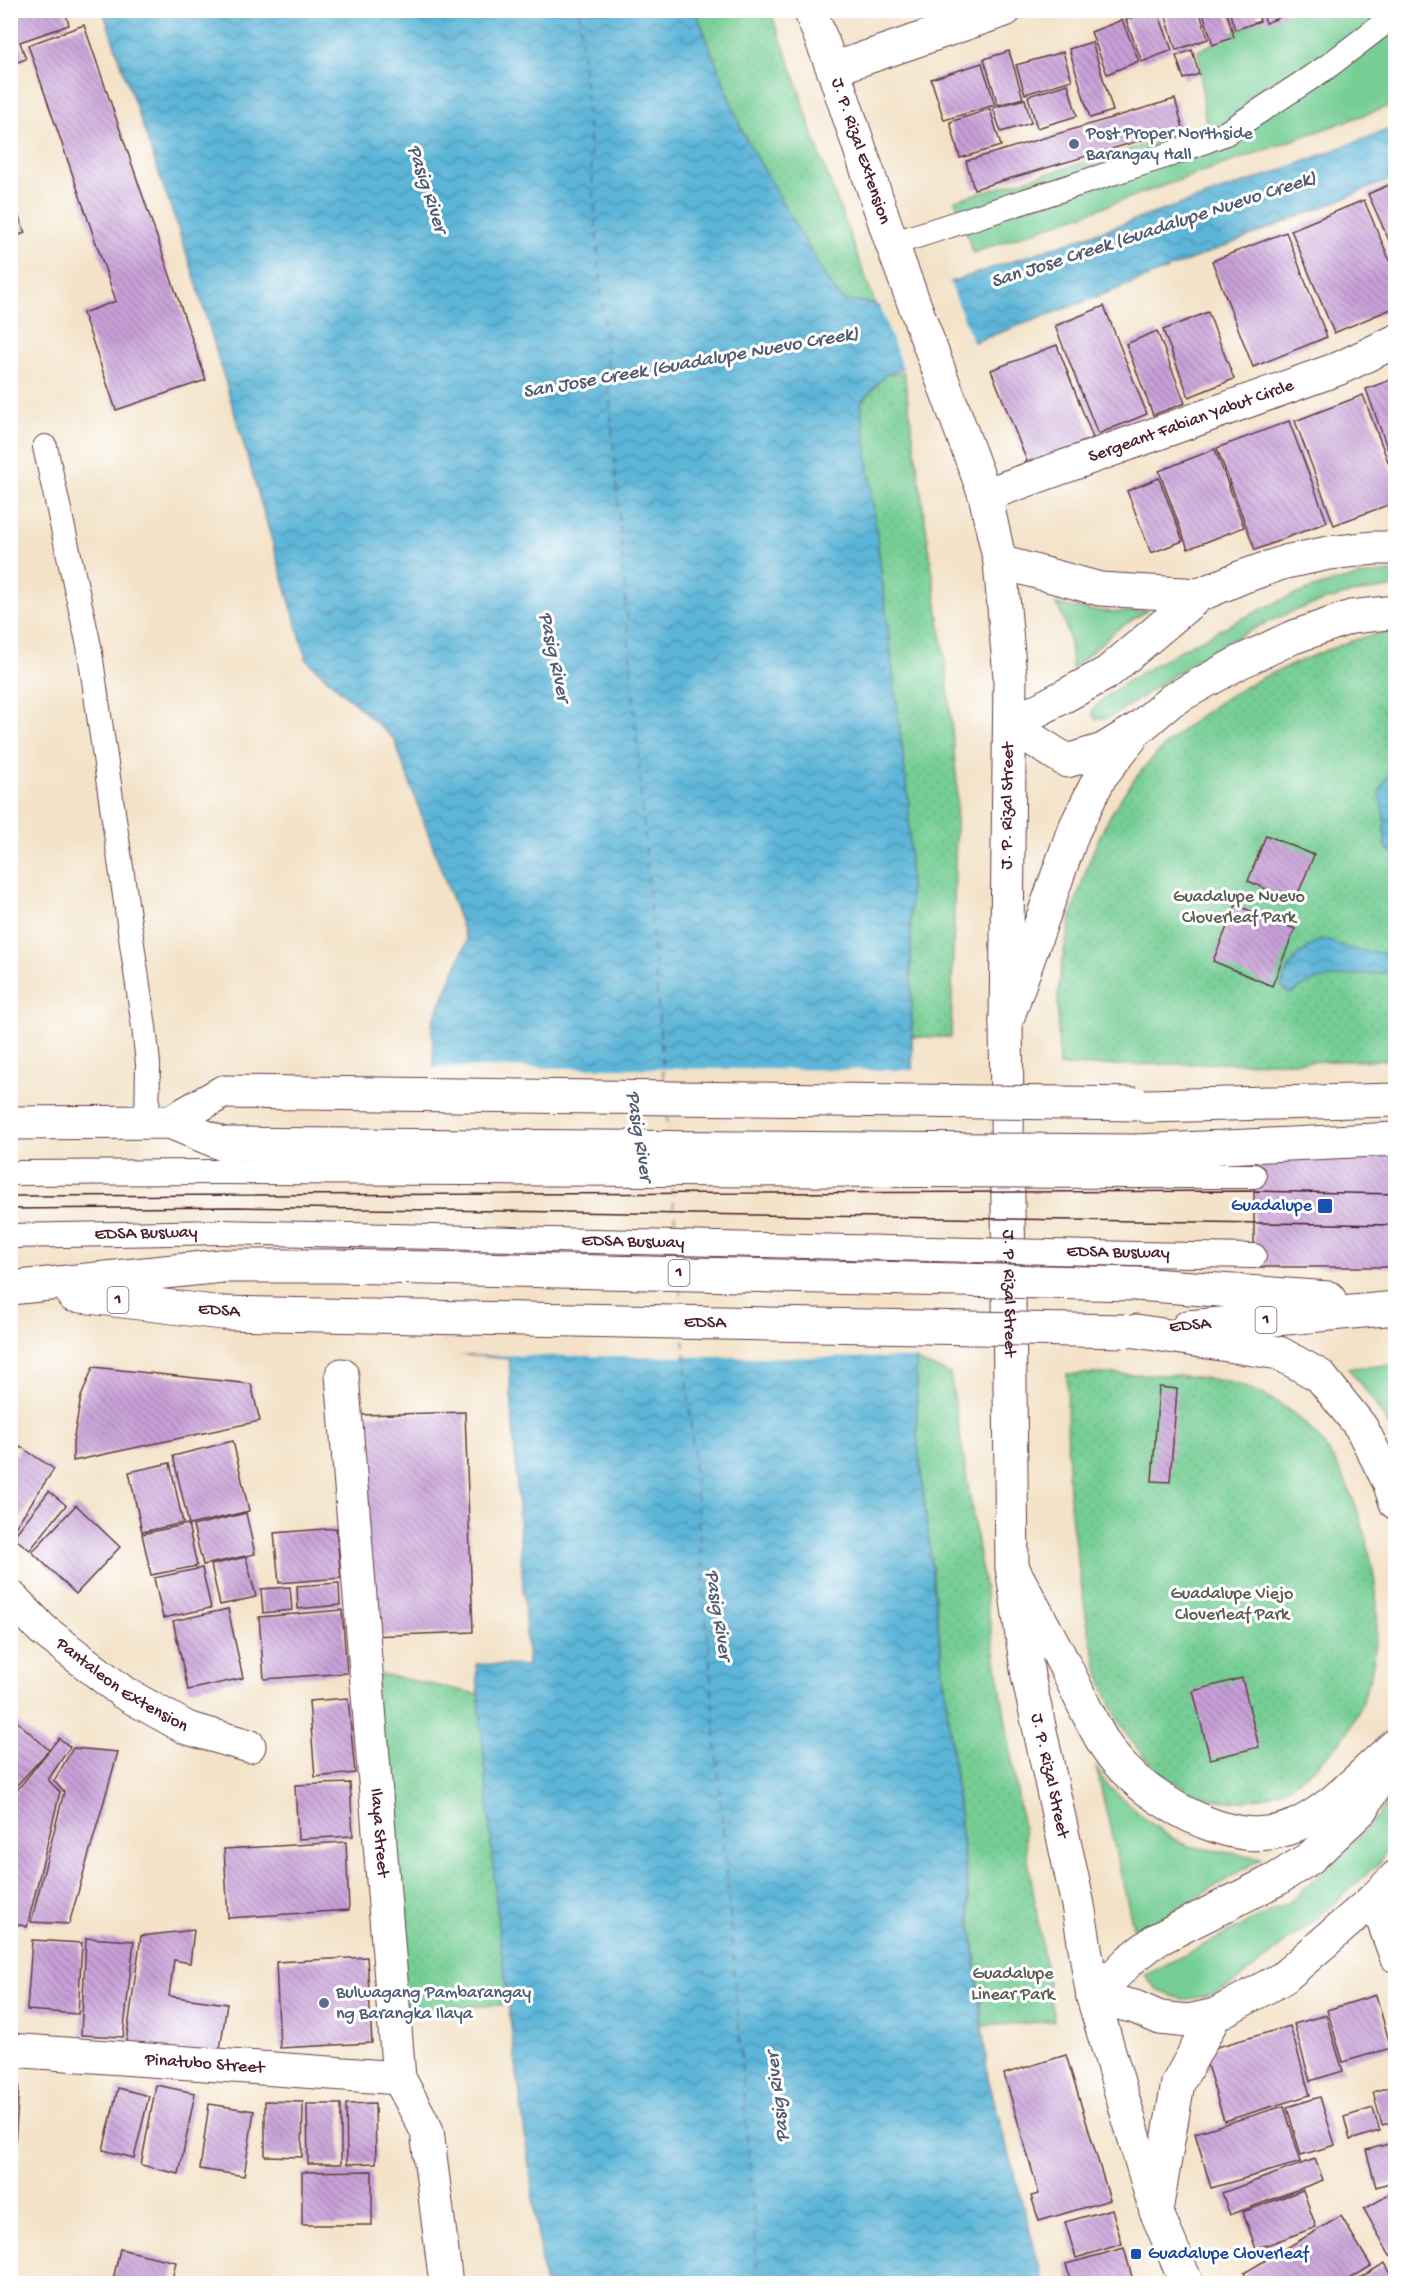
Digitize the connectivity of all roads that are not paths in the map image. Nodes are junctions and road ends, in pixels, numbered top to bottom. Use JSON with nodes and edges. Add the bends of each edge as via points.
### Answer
{"nodes":[{"id":1,"x":810,"y":10,"type":"edge"},
{"id":2,"x":1005,"y":10,"type":"edge"},
{"id":3,"x":1395,"y":15,"type":"edge"},
{"id":4,"x":833,"y":69,"type":"junction"},
{"id":5,"x":892,"y":244,"type":"junction"},
{"id":6,"x":911,"y":293,"type":"joint"},
{"id":7,"x":1395,"y":342,"type":"edge"},
{"id":8,"x":45,"y":447,"type":"dead end"},
{"id":9,"x":985,"y":495,"type":"junction"},
{"id":10,"x":1395,"y":548,"type":"edge"},
{"id":11,"x":1000,"y":562,"type":"junction"},
{"id":12,"x":1199,"y":595,"type":"junction"},
{"id":13,"x":1395,"y":612,"type":"edge"},
{"id":14,"x":1010,"y":725,"type":"junction"},
{"id":15,"x":1139,"y":728,"type":"junction"},
{"id":16,"x":1006,"y":1022,"type":"junction"},
{"id":17,"x":1395,"y":1100,"type":"edge"},
{"id":18,"x":1142,"y":1105,"type":"junction"},
{"id":19,"x":159,"y":1122,"type":"junction"},
{"id":20,"x":10,"y":1123,"type":"edge"},
{"id":21,"x":1395,"y":1139,"type":"edge"},
{"id":22,"x":1356,"y":1140,"type":"junction"},
{"id":23,"x":223,"y":1158,"type":"junction"},
{"id":24,"x":1137,"y":1163,"type":"junction"},
{"id":25,"x":10,"y":1173,"type":"edge"},
{"id":26,"x":1254,"y":1176,"type":"dead end"},
{"id":27,"x":10,"y":1236,"type":"edge"},
{"id":28,"x":1254,"y":1256,"type":"dead end"},
{"id":29,"x":1136,"y":1269,"type":"junction"},
{"id":30,"x":12,"y":1288,"type":"edge"},
{"id":31,"x":1395,"y":1303,"type":"edge"},
{"id":32,"x":1395,"y":1308,"type":"edge"},
{"id":33,"x":1130,"y":1331,"type":"junction"},
{"id":34,"x":342,"y":1375,"type":"dead end"},
{"id":35,"x":1395,"y":1503,"type":"edge"},
{"id":36,"x":1012,"y":1567,"type":"junction"},
{"id":37,"x":10,"y":1596,"type":"edge"},
{"id":38,"x":249,"y":1746,"type":"dead end"},
{"id":39,"x":1395,"y":1746,"type":"edge"},
{"id":40,"x":1385,"y":1888,"type":"edge"},
{"id":41,"x":1395,"y":1956,"type":"edge"},
{"id":42,"x":1093,"y":1997,"type":"junction"},
{"id":43,"x":1215,"y":2015,"type":"junction"},
{"id":44,"x":10,"y":2050,"type":"edge"},
{"id":45,"x":399,"y":2078,"type":"junction"},
{"id":46,"x":1156,"y":2211,"type":"junction"},
{"id":47,"x":446,"y":2283,"type":"edge"},
{"id":48,"x":1187,"y":2283,"type":"edge"}],
"edges":[{"from":1,"to":4,"type":"main road","name":"J. P. Rizal Extension"},
{"from":2,"to":4,"type":"main road"},
{"from":3,"to":5,"type":"lane","via":[[1327,67],[1226,133]]},
{"from":4,"to":5,"type":"main road","name":"J. P. Rizal Extension"},
{"from":5,"to":6,"type":"main road","name":"J. P. Rizal Extension"},
{"from":6,"to":9,"type":"main road","name":"J. P. Rizal Street"},
{"from":7,"to":9,"type":"main road","name":"Sergeant Fabian Yabut Circle","via":[[1340,368]]},
{"from":8,"to":19,"type":"lane","via":[[89,646]]},
{"from":9,"to":11,"type":"main road","name":"J. P. Rizal Street"},
{"from":10,"to":12,"type":"main road","via":[[1329,553],[1285,562]]},
{"from":11,"to":12,"type":"main road","via":[[1100,589]]},
{"from":11,"to":14,"type":"main road","name":"J. P. Rizal Street"},
{"from":12,"to":14,"type":"main road","via":[[1107,673]]},
{"from":13,"to":15,"type":"main road","via":[[1352,616],[1291,638],[1172,700]]},
{"from":14,"to":15,"type":"main road","via":[[1068,760],[1103,750]]},
{"from":14,"to":16,"type":"main road","name":"J. P. Rizal Street"},
{"from":15,"to":16,"type":"main road","via":[[1101,777],[1073,832]]},
{"from":16,"to":36,"type":"main road","name":"J. P. Rizal Street"},
{"from":17,"to":18,"type":"main road"},
{"from":18,"to":19,"type":"main road","bridge":true,"via":[[223,1092]]},
{"from":18,"to":22,"type":"main road"},
{"from":19,"to":20,"type":"main road"},
{"from":19,"to":23,"type":"main road"},
{"from":21,"to":22,"type":"main road"},
{"from":22,"to":24,"type":"main road"},
{"from":23,"to":24,"type":"main road","bridge":true},
{"from":23,"to":25,"type":"lane"},
{"from":24,"to":26,"type":"lane"},
{"from":27,"to":29,"type":"lane","name":"EDSA Busway","bridge":true,"via":[[222,1232]]},
{"from":28,"to":29,"type":"lane","name":"EDSA Busway"},
{"from":29,"to":30,"type":"main road","name":"EDSA","number":"1","bridge":true,"via":[[222,1266]]},
{"from":29,"to":31,"type":"main road","name":"EDSA","number":"1"},
{"from":30,"to":33,"type":"main road","name":"EDSA","number":"1","bridge":true,"via":[[222,1313]]},
{"from":32,"to":33,"type":"main road","name":"EDSA","number":"1"},
{"from":33,"to":35,"type":"main road","via":[[1279,1353],[1320,1376],[1361,1427],[1389,1482]]},
{"from":34,"to":45,"type":"main road","name":"Ilaya Street"},
{"from":36,"to":39,"type":"main road","via":[[1106,1747],[1129,1774],[1182,1812],[1228,1832],[1274,1833],[1316,1815]]},
{"from":36,"to":42,"type":"main road","name":"J. P. Rizal Street","via":[[1028,1676],[1078,1905]]},
{"from":37,"to":38,"type":"main road","name":"Pantaleon Extension","via":[[44,1630],[124,1693],[187,1728]]},
{"from":39,"to":42,"type":"main road","via":[[1362,1809],[1310,1858],[1277,1880],[1156,1940]]},
{"from":40,"to":41,"type":"main road"},
{"from":40,"to":43,"type":"main road","via":[[1283,1978]]},
{"from":42,"to":43,"type":"main road","via":[[1161,2018],[1188,2021]]},
{"from":42,"to":46,"type":"main road","name":"J. P. Rizal Street"},
{"from":43,"to":46,"type":"main road","via":[[1178,2083]]},
{"from":44,"to":45,"type":"main road","name":"Pinatubo Street"},
{"from":45,"to":47,"type":"main road","name":"Ilaya Street","via":[[427,2131]]},
{"from":46,"to":48,"type":"main road","name":"J. P. Rizal Street"}]}
